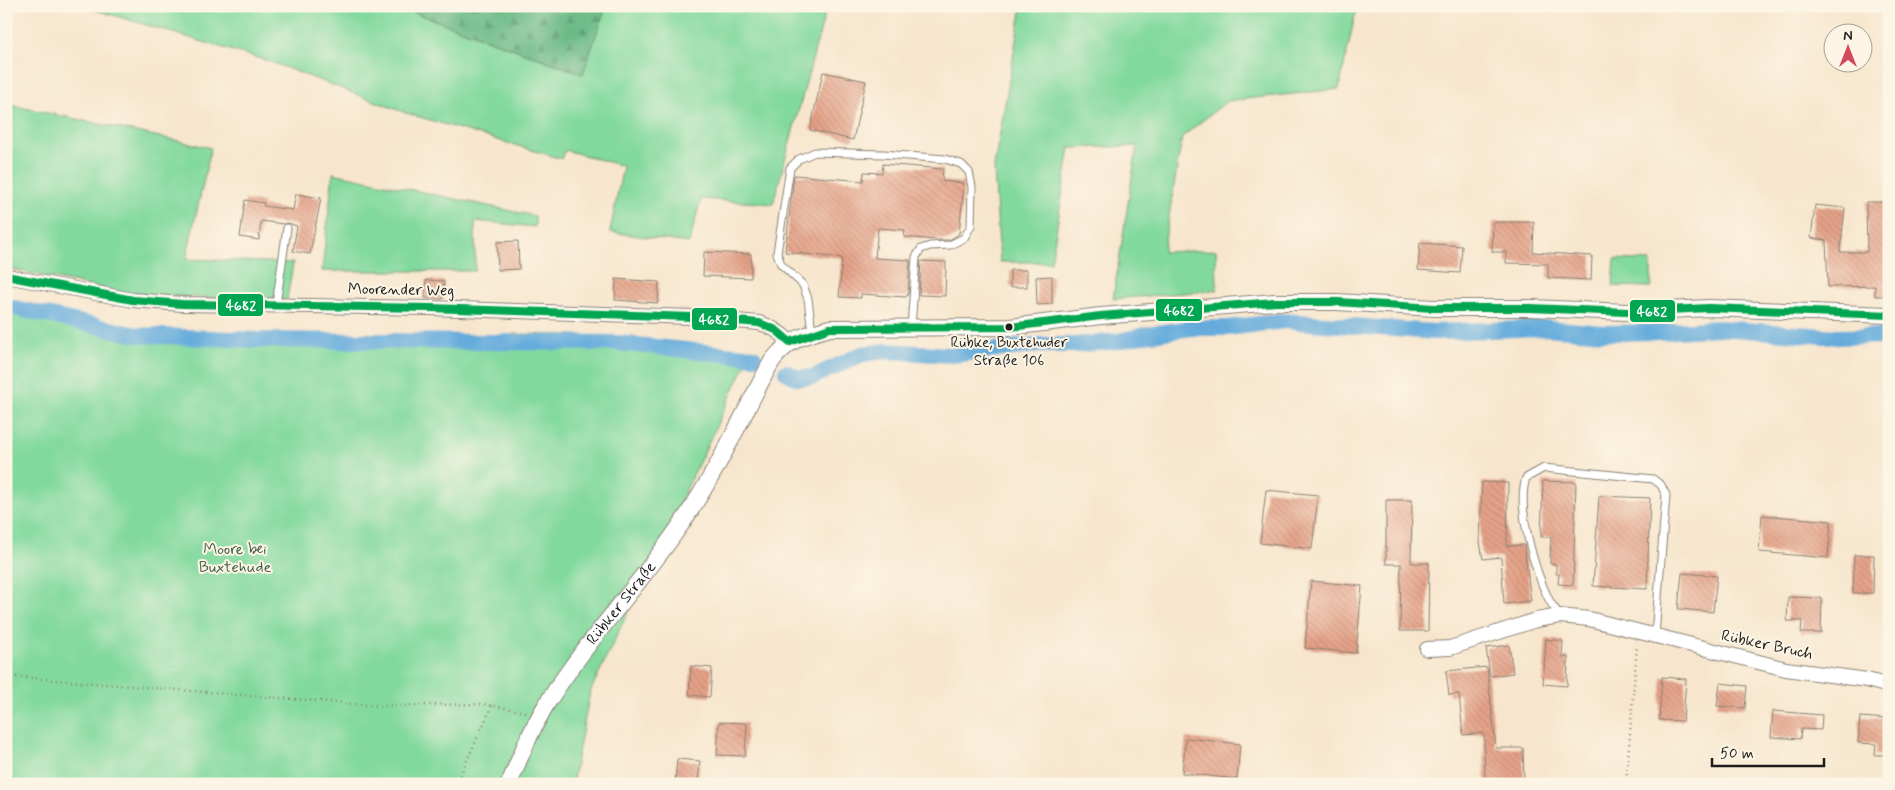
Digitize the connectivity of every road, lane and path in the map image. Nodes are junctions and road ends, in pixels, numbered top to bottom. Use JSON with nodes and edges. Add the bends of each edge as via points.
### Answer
{"nodes":[{"id":1,"x":287,"y":228,"type":"dead end"},
{"id":2,"x":6,"y":276,"type":"edge"},
{"id":3,"x":276,"y":305,"type":"junction"},
{"id":4,"x":1889,"y":315,"type":"edge"},
{"id":5,"x":911,"y":328,"type":"junction"},
{"id":6,"x":812,"y":333,"type":"junction"},
{"id":7,"x":790,"y":342,"type":"junction"},
{"id":8,"x":1560,"y":616,"type":"junction"},
{"id":9,"x":1639,"y":632,"type":"junction"},
{"id":10,"x":1655,"y":637,"type":"junction"},
{"id":11,"x":1428,"y":649,"type":"dead end"},
{"id":12,"x":6,"y":676,"type":"edge"},
{"id":13,"x":1889,"y":686,"type":"edge"},
{"id":14,"x":493,"y":705,"type":"junction"},
{"id":15,"x":539,"y":718,"type":"junction"},
{"id":16,"x":456,"y":784,"type":"edge"},
{"id":17,"x":509,"y":784,"type":"edge"},
{"id":18,"x":1626,"y":784,"type":"edge"}],
"edges":[{"from":1,"to":3,"type":"lane"},
{"from":2,"to":3,"type":"street","name":"Moorender Weg","via":[[133,300]]},
{"from":3,"to":7,"type":"street","name":"Moorender Weg","via":[[691,317],[764,324]]},
{"from":4,"to":5,"type":"street","via":[[1709,308],[1626,312],[1275,302],[1010,327]]},
{"from":5,"to":6,"type":"street","via":[[830,328]]},
{"from":5,"to":6,"type":"lane","via":[[916,257],[921,249],[930,246],[950,246],[964,238],[971,226],[969,172],[961,164],[945,159],[814,152],[790,168],[777,252],[781,264],[803,286],[808,298]]},
{"from":6,"to":7,"type":"street"},
{"from":7,"to":15,"type":"street","name":"Rübker Straße","via":[[772,361],[715,471],[685,519],[583,651]]},
{"from":8,"to":9,"type":"street","name":"Rübker Bruch","via":[[1589,619]]},
{"from":8,"to":10,"type":"lane","via":[[1550,601],[1534,562],[1522,489],[1526,478],[1544,468],[1653,479],[1666,495]]},
{"from":8,"to":11,"type":"street","name":"Rübker Bruch","via":[[1536,620],[1450,648]]},
{"from":9,"to":10,"type":"street","name":"Rübker Bruch"},
{"from":9,"to":18,"type":"path"},
{"from":10,"to":13,"type":"street","name":"Rübker Bruch","via":[[1786,669]]},
{"from":12,"to":14,"type":"path","via":[[380,706]]},
{"from":14,"to":15,"type":"path"},
{"from":14,"to":16,"type":"path"},
{"from":15,"to":17,"type":"street","name":"Rübker Straße"}]}
